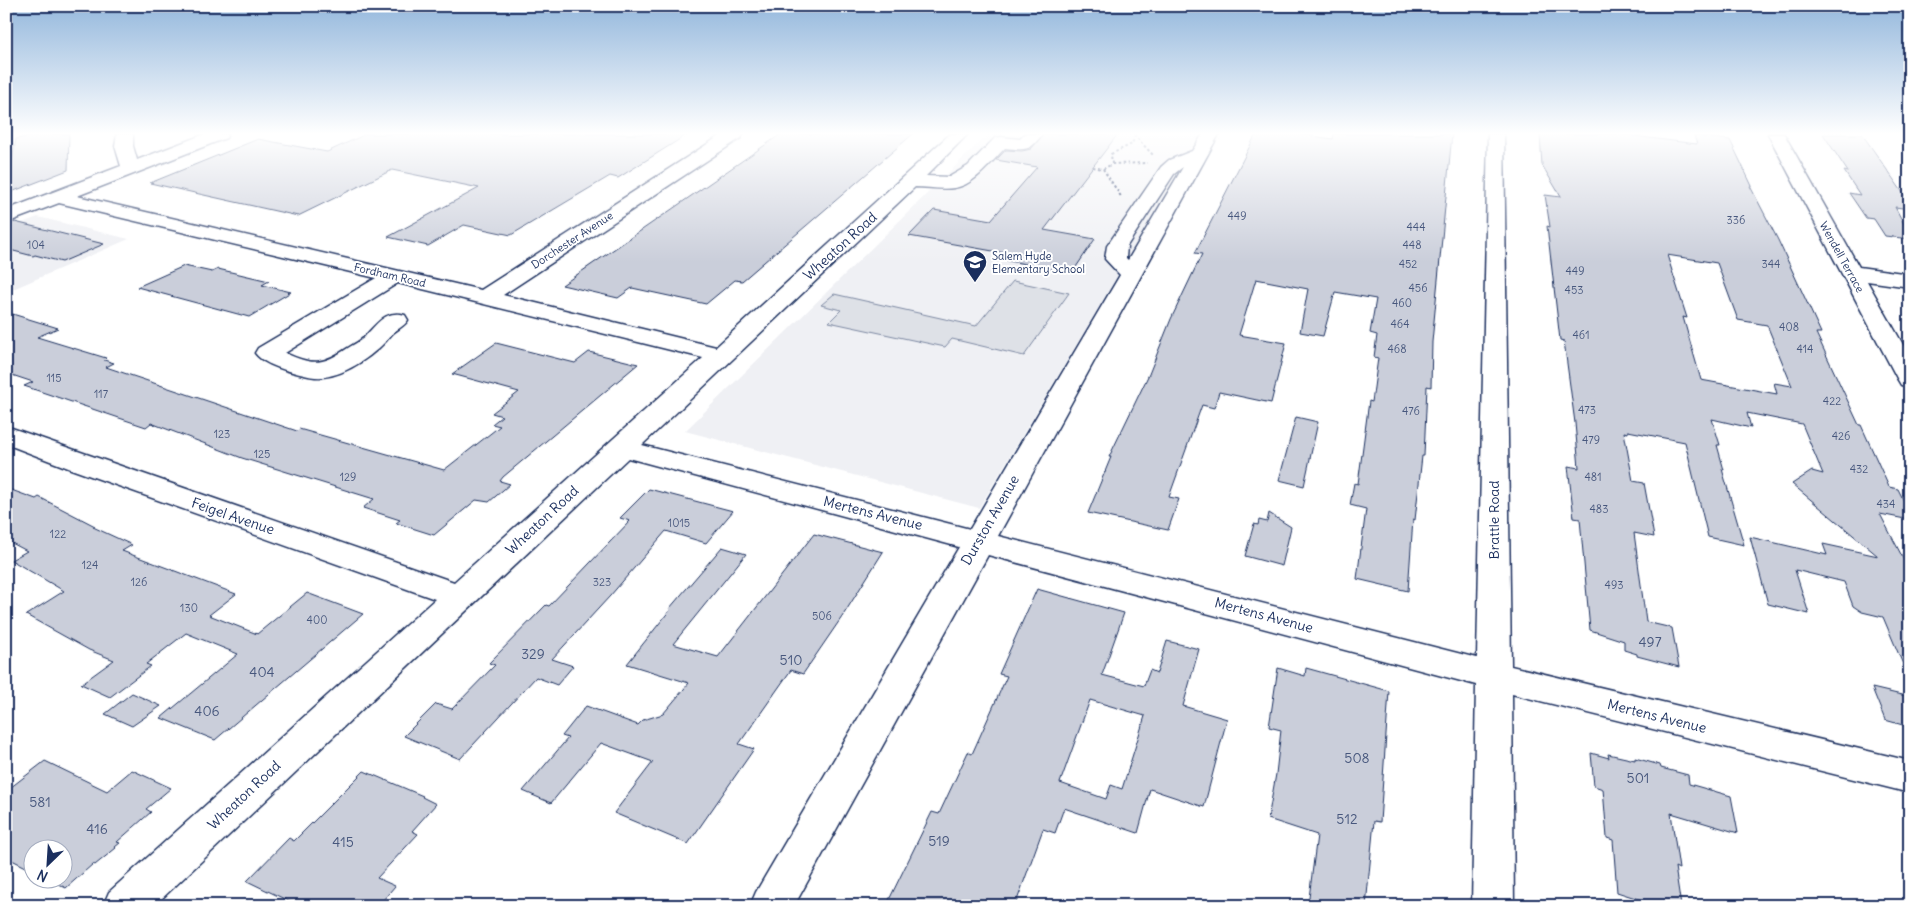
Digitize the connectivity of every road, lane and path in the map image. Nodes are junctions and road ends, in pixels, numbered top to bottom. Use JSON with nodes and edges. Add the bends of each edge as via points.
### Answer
{"nodes":[{"id":1,"x":111,"y":177,"type":"edge"},
{"id":2,"x":670,"y":177,"type":"edge"},
{"id":3,"x":916,"y":177,"type":"edge"},
{"id":4,"x":963,"y":177,"type":"edge"},
{"id":5,"x":1108,"y":177,"type":"edge"},
{"id":6,"x":1164,"y":177,"type":"edge"},
{"id":7,"x":1177,"y":177,"type":"edge"},
{"id":8,"x":1496,"y":177,"type":"edge"},
{"id":9,"x":1799,"y":177,"type":"edge"},
{"id":10,"x":911,"y":181,"type":"junction"},
{"id":11,"x":58,"y":197,"type":"junction"},
{"id":12,"x":6,"y":217,"type":"edge"},
{"id":13,"x":1134,"y":221,"type":"junction"},
{"id":14,"x":1850,"y":272,"type":"junction"},
{"id":15,"x":1132,"y":274,"type":"junction"},
{"id":16,"x":396,"y":276,"type":"junction"},
{"id":17,"x":1910,"y":281,"type":"edge"},
{"id":18,"x":485,"y":297,"type":"junction"},
{"id":19,"x":397,"y":320,"type":"dead end"},
{"id":20,"x":721,"y":355,"type":"junction"},
{"id":21,"x":1910,"y":380,"type":"edge"},
{"id":22,"x":6,"y":434,"type":"edge"},
{"id":23,"x":620,"y":448,"type":"junction"},
{"id":24,"x":979,"y":540,"type":"junction"},
{"id":25,"x":460,"y":596,"type":"junction"},
{"id":26,"x":1494,"y":676,"type":"junction"},
{"id":27,"x":1910,"y":778,"type":"edge"},
{"id":28,"x":124,"y":906,"type":"edge"},
{"id":29,"x":771,"y":906,"type":"edge"},
{"id":30,"x":1494,"y":906,"type":"edge"}],
"edges":[{"from":1,"to":11,"type":"street"},
{"from":2,"to":18,"type":"street","name":"Dorchester Avenue"},
{"from":3,"to":10,"type":"street","name":"Wheaton Road"},
{"from":4,"to":10,"type":"street","via":[[952,183]]},
{"from":5,"to":13,"type":"path","via":[[1116,185]]},
{"from":6,"to":13,"type":"street"},
{"from":7,"to":15,"type":"street","name":"Durston Avenue"},
{"from":8,"to":26,"type":"street","name":"Brattle Road"},
{"from":9,"to":14,"type":"street","name":"Wendell Terrace"},
{"from":10,"to":20,"type":"street","name":"Wheaton Road"},
{"from":11,"to":12,"type":"street"},
{"from":11,"to":16,"type":"street","name":"Fordham Road"},
{"from":13,"to":15,"type":"street","via":[[1117,246],[1115,259]]},
{"from":14,"to":17,"type":"street"},
{"from":14,"to":21,"type":"street","name":"Wendell Terrace"},
{"from":15,"to":24,"type":"street","name":"Durston Avenue"},
{"from":16,"to":18,"type":"street","name":"Fordham Road"},
{"from":16,"to":19,"type":"street","via":[[267,354],[318,370],[331,368],[378,338],[381,331]]},
{"from":18,"to":20,"type":"street","name":"Fordham Road"},
{"from":20,"to":23,"type":"street","name":"Wheaton Road"},
{"from":22,"to":25,"type":"street","name":"Feigel Avenue"},
{"from":23,"to":24,"type":"street","name":"Mertens Avenue"},
{"from":23,"to":25,"type":"street","name":"Wheaton Road"},
{"from":24,"to":26,"type":"street","name":"Mertens Avenue"},
{"from":24,"to":29,"type":"street","name":"Durston Avenue"},
{"from":25,"to":28,"type":"street","name":"Wheaton Road"},
{"from":26,"to":27,"type":"street","name":"Mertens Avenue"},
{"from":26,"to":30,"type":"street","name":"Brattle Road"}]}
